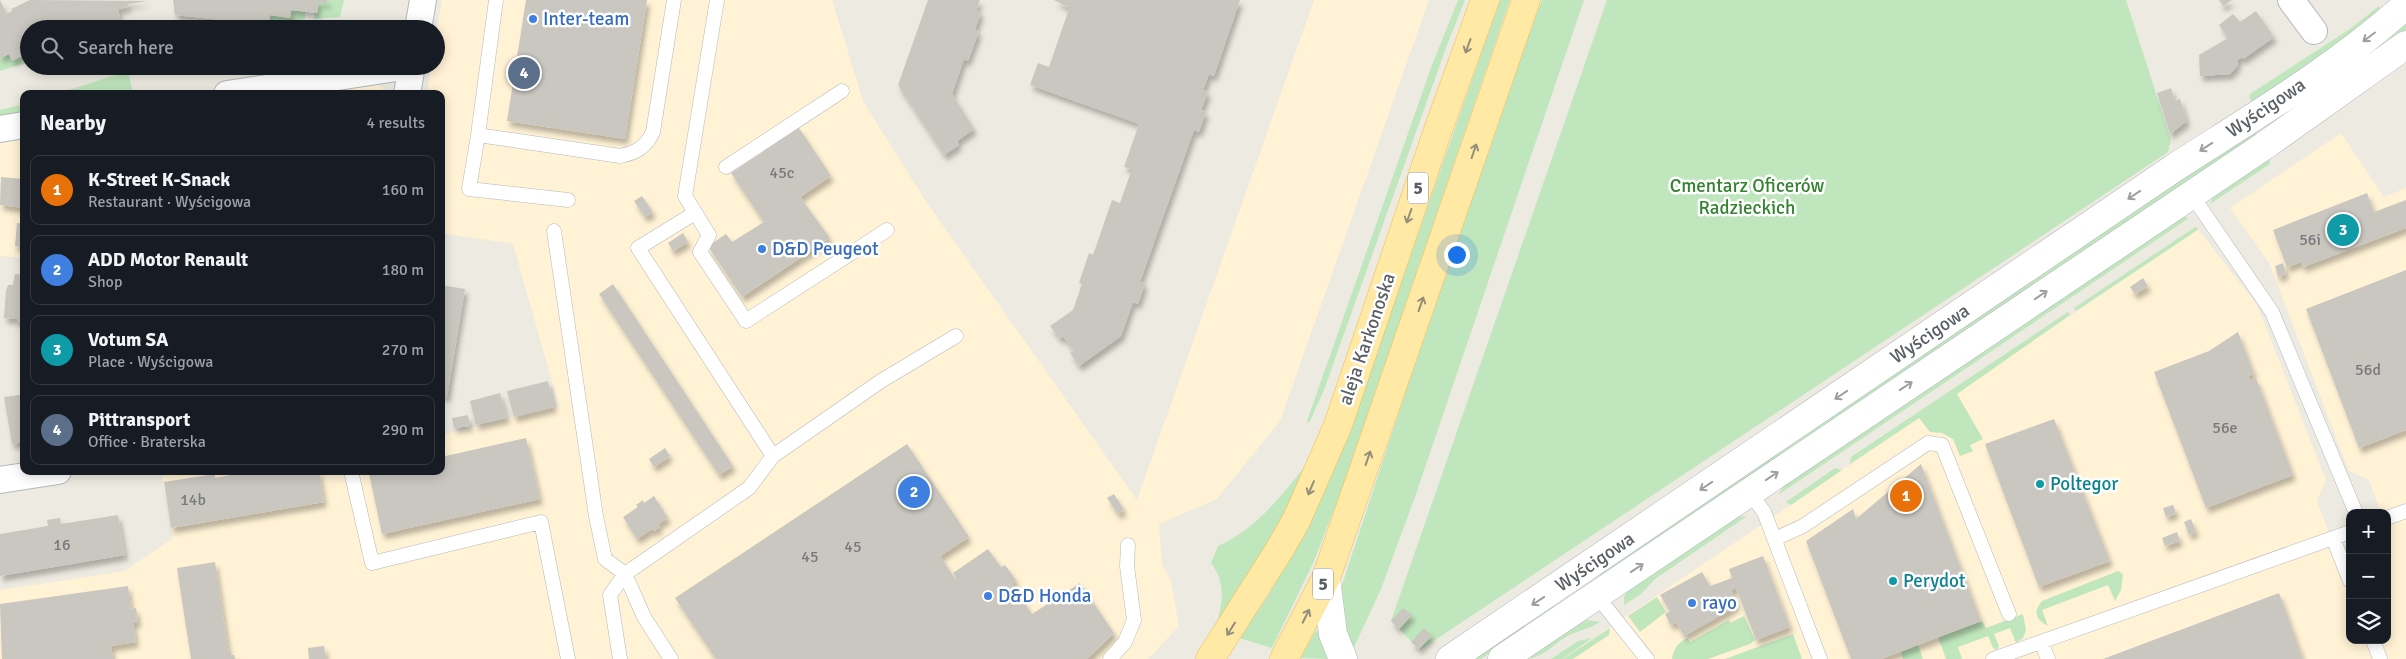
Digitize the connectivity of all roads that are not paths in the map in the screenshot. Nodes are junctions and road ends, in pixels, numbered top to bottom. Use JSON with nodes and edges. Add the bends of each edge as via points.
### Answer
{"nodes":[{"id":1,"x":423,"y":0,"type":"edge"},
{"id":2,"x":496,"y":0,"type":"edge"},
{"id":3,"x":674,"y":0,"type":"edge"},
{"id":4,"x":717,"y":0,"type":"edge"},
{"id":5,"x":1485,"y":0,"type":"edge"},
{"id":6,"x":1526,"y":0,"type":"edge"},
{"id":7,"x":2291,"y":0,"type":"edge"},
{"id":8,"x":2406,"y":5,"type":"edge"},
{"id":9,"x":420,"y":20,"type":"edge"},
{"id":10,"x":2314,"y":32,"type":"dead end"},
{"id":11,"x":2406,"y":45,"type":"edge"},
{"id":12,"x":351,"y":75,"type":"edge"},
{"id":13,"x":411,"y":75,"type":"edge"},
{"id":14,"x":253,"y":90,"type":"edge"},
{"id":15,"x":408,"y":90,"type":"edge"},
{"id":16,"x":842,"y":91,"type":"dead end"},
{"id":17,"x":20,"y":126,"type":"edge"},
{"id":18,"x":0,"y":129,"type":"edge"},
{"id":19,"x":478,"y":134,"type":"junction"},
{"id":20,"x":726,"y":167,"type":"dead end"},
{"id":21,"x":2191,"y":194,"type":"junction"},
{"id":22,"x":568,"y":200,"type":"dead end"},
{"id":23,"x":695,"y":213,"type":"junction"},
{"id":24,"x":887,"y":230,"type":"dead end"},
{"id":25,"x":554,"y":231,"type":"dead end"},
{"id":26,"x":956,"y":336,"type":"dead end"},
{"id":27,"x":773,"y":456,"type":"junction"},
{"id":28,"x":32,"y":475,"type":"edge"},
{"id":29,"x":352,"y":475,"type":"edge"},
{"id":30,"x":0,"y":480,"type":"edge"},
{"id":31,"x":1749,"y":492,"type":"junction"},
{"id":32,"x":2354,"y":509,"type":"edge"},
{"id":33,"x":2406,"y":511,"type":"edge"},
{"id":34,"x":2391,"y":517,"type":"edge"},
{"id":35,"x":2346,"y":533,"type":"edge"},
{"id":36,"x":2333,"y":538,"type":"junction"},
{"id":37,"x":1775,"y":539,"type":"junction"},
{"id":38,"x":1128,"y":545,"type":"dead end"},
{"id":39,"x":2346,"y":571,"type":"edge"},
{"id":40,"x":624,"y":574,"type":"junction"},
{"id":41,"x":1578,"y":574,"type":"junction"},
{"id":42,"x":1326,"y":578,"type":"junction"},
{"id":43,"x":1597,"y":595,"type":"junction"},
{"id":44,"x":2009,"y":614,"type":"dead end"},
{"id":45,"x":2041,"y":642,"type":"junction"},
{"id":46,"x":2374,"y":644,"type":"edge"},
{"id":47,"x":568,"y":659,"type":"edge"},
{"id":48,"x":620,"y":659,"type":"edge"},
{"id":49,"x":671,"y":659,"type":"edge"},
{"id":50,"x":1110,"y":659,"type":"edge"},
{"id":51,"x":1210,"y":659,"type":"edge"},
{"id":52,"x":1284,"y":659,"type":"edge"},
{"id":53,"x":1344,"y":659,"type":"edge"},
{"id":54,"x":1450,"y":659,"type":"edge"},
{"id":55,"x":1502,"y":659,"type":"edge"},
{"id":56,"x":1647,"y":659,"type":"edge"},
{"id":57,"x":1820,"y":659,"type":"edge"},
{"id":58,"x":1993,"y":659,"type":"edge"},
{"id":59,"x":2048,"y":659,"type":"edge"},
{"id":60,"x":2380,"y":659,"type":"edge"}],
"edges":[{"from":1,"to":9,"type":"street"},
{"from":2,"to":19,"type":"lane"},
{"from":3,"to":19,"type":"lane","via":[[653,132],[639,150],[620,156]]},
{"from":4,"to":23,"type":"lane","via":[[685,196]]},
{"from":5,"to":51,"type":"main road","name":"aleja Karkonoska","number":"5","one_way":true,"via":[[1436,133],[1337,427],[1297,519]]},
{"from":42,"to":6,"type":"main road","name":"aleja Karkonoska","number":"5","one_way":true},
{"from":7,"to":10,"type":"street"},
{"from":8,"to":41,"type":"main road","name":"Wyścigowa","one_way":true,"via":[[2372,35]]},
{"from":11,"to":21,"type":"main road","name":"Wyścigowa"},
{"from":12,"to":14,"type":"street"},
{"from":13,"to":15,"type":"street"},
{"from":16,"to":20,"type":"lane"},
{"from":17,"to":18,"type":"street"},
{"from":19,"to":22,"type":"lane","via":[[469,190]]},
{"from":31,"to":21,"type":"main road","name":"Wyścigowa","one_way":true},
{"from":21,"to":32,"type":"lane","via":[[2272,312]]},
{"from":23,"to":24,"type":"lane","via":[[709,235],[700,252],[746,321]]},
{"from":23,"to":27,"type":"lane","via":[[638,248]]},
{"from":25,"to":40,"type":"lane","via":[[605,560]]},
{"from":26,"to":27,"type":"lane","via":[[881,381]]},
{"from":27,"to":40,"type":"lane","via":[[749,488]]},
{"from":28,"to":30,"type":"street"},
{"from":29,"to":47,"type":"lane","via":[[372,564],[541,522]]},
{"from":31,"to":37,"type":"lane","via":[[1764,512]]},
{"from":43,"to":31,"type":"main road","name":"Wyścigowa","one_way":true},
{"from":33,"to":34,"type":"lane"},
{"from":35,"to":36,"type":"lane"},
{"from":36,"to":39,"type":"lane"},
{"from":36,"to":45,"type":"lane"},
{"from":37,"to":44,"type":"lane","via":[[1803,526],[1928,443],[1942,445]]},
{"from":37,"to":57,"type":"lane"},
{"from":38,"to":50,"type":"lane","via":[[1126,566],[1134,620],[1125,642]]},
{"from":40,"to":48,"type":"lane","via":[[610,595]]},
{"from":40,"to":49,"type":"lane","via":[[644,617]]},
{"from":41,"to":43,"type":"lane"},
{"from":41,"to":54,"type":"main road","name":"Wyścigowa","one_way":true},
{"from":52,"to":42,"type":"main road","name":"aleja Karkonoska","number":"5","one_way":true},
{"from":42,"to":53,"type":"main road","via":[[1333,634]]},
{"from":43,"to":55,"type":"main road","name":"Wyścigowa"},
{"from":43,"to":56,"type":"lane"},
{"from":45,"to":58,"type":"lane"},
{"from":45,"to":59,"type":"lane"},
{"from":46,"to":60,"type":"lane"}]}
